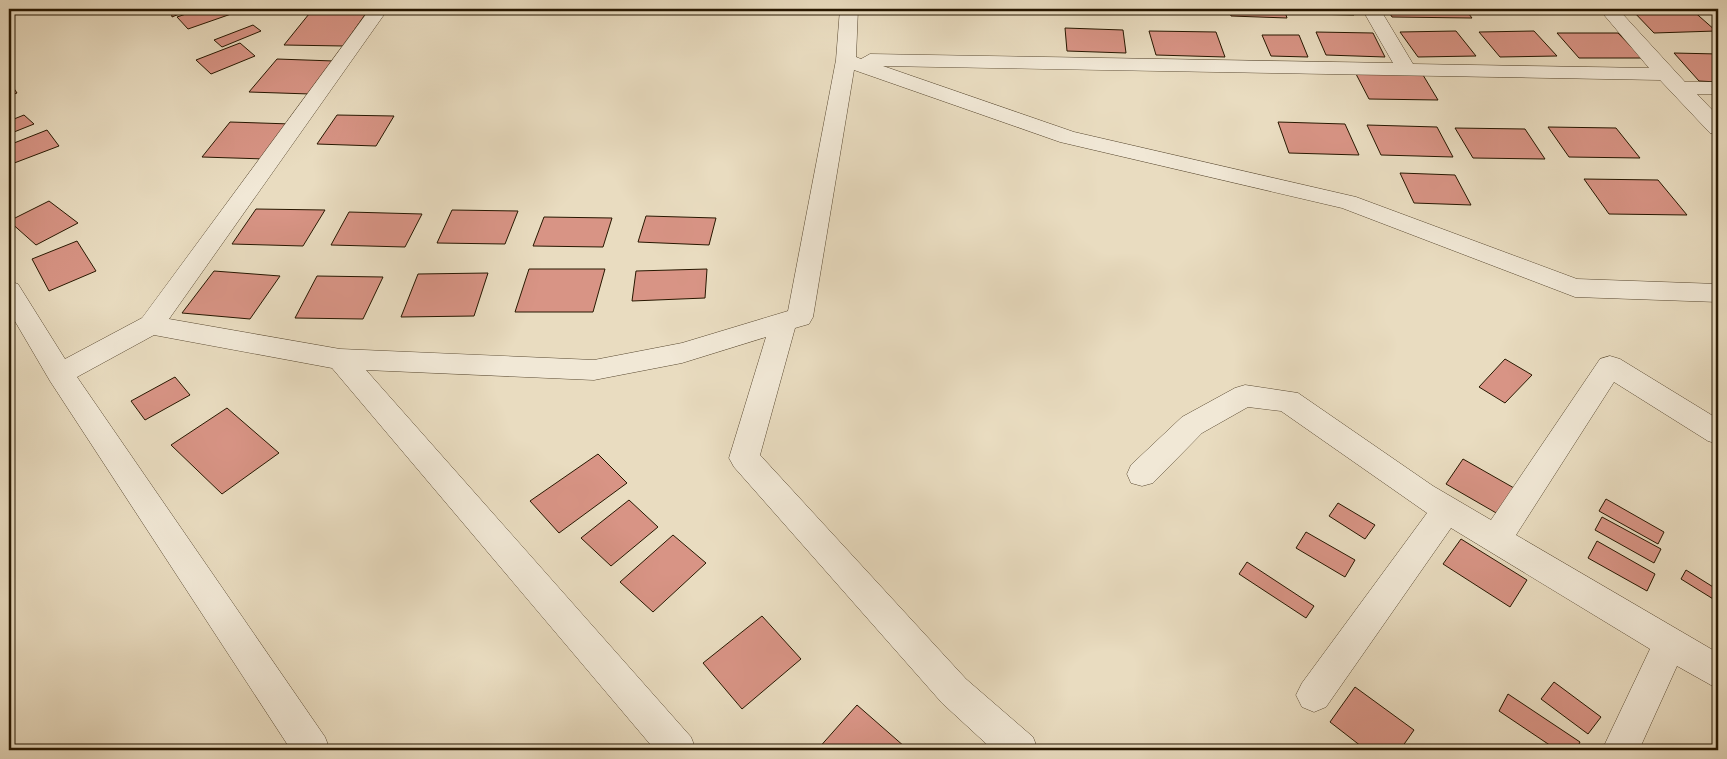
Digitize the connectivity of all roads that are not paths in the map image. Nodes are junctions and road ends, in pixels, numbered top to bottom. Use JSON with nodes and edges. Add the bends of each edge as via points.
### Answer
{"nodes":[{"id":1,"x":379,"y":9,"type":"edge"},
{"id":2,"x":850,"y":9,"type":"edge"},
{"id":3,"x":1371,"y":9,"type":"edge"},
{"id":4,"x":1608,"y":9,"type":"edge"},
{"id":5,"x":846,"y":60,"type":"junction"},
{"id":6,"x":1406,"y":70,"type":"junction"},
{"id":7,"x":1673,"y":81,"type":"junction"},
{"id":8,"x":1718,"y":88,"type":"edge"},
{"id":9,"x":1718,"y":128,"type":"edge"},
{"id":10,"x":9,"y":290,"type":"edge"},
{"id":11,"x":1718,"y":293,"type":"edge"},
{"id":12,"x":784,"y":322,"type":"junction"},
{"id":13,"x":151,"y":325,"type":"junction"},
{"id":14,"x":340,"y":359,"type":"junction"},
{"id":15,"x":60,"y":374,"type":"junction"},
{"id":16,"x":1718,"y":433,"type":"edge"},
{"id":17,"x":1142,"y":474,"type":"dead end"},
{"id":18,"x":1447,"y":510,"type":"junction"},
{"id":19,"x":1496,"y":539,"type":"junction"},
{"id":20,"x":1670,"y":643,"type":"junction"},
{"id":21,"x":1718,"y":672,"type":"edge"},
{"id":22,"x":1314,"y":695,"type":"dead end"},
{"id":23,"x":312,"y":750,"type":"edge"},
{"id":24,"x":678,"y":750,"type":"edge"},
{"id":25,"x":1020,"y":750,"type":"edge"},
{"id":26,"x":1620,"y":750,"type":"edge"}],
"edges":[{"from":1,"to":13,"type":"street"},
{"from":2,"to":5,"type":"street"},
{"from":3,"to":6,"type":"street"},
{"from":4,"to":7,"type":"street"},
{"from":5,"to":6,"type":"street"},
{"from":5,"to":11,"type":"street","via":[[1068,137],[1348,202],[1575,288]]},
{"from":5,"to":12,"type":"street","via":[[800,317]]},
{"from":6,"to":7,"type":"street"},
{"from":7,"to":8,"type":"street"},
{"from":7,"to":9,"type":"street"},
{"from":10,"to":15,"type":"street"},
{"from":12,"to":14,"type":"street","via":[[682,353],[594,370]]},
{"from":12,"to":25,"type":"street","via":[[744,458],[954,691]]},
{"from":13,"to":14,"type":"street"},
{"from":13,"to":15,"type":"street"},
{"from":14,"to":24,"type":"street"},
{"from":15,"to":23,"type":"street"},
{"from":16,"to":19,"type":"street","via":[[1610,366]]},
{"from":17,"to":18,"type":"street","via":[[1192,425],[1245,396],[1288,401]]},
{"from":18,"to":19,"type":"street"},
{"from":18,"to":22,"type":"street"},
{"from":19,"to":20,"type":"street"},
{"from":20,"to":21,"type":"street"},
{"from":20,"to":26,"type":"street"}]}
